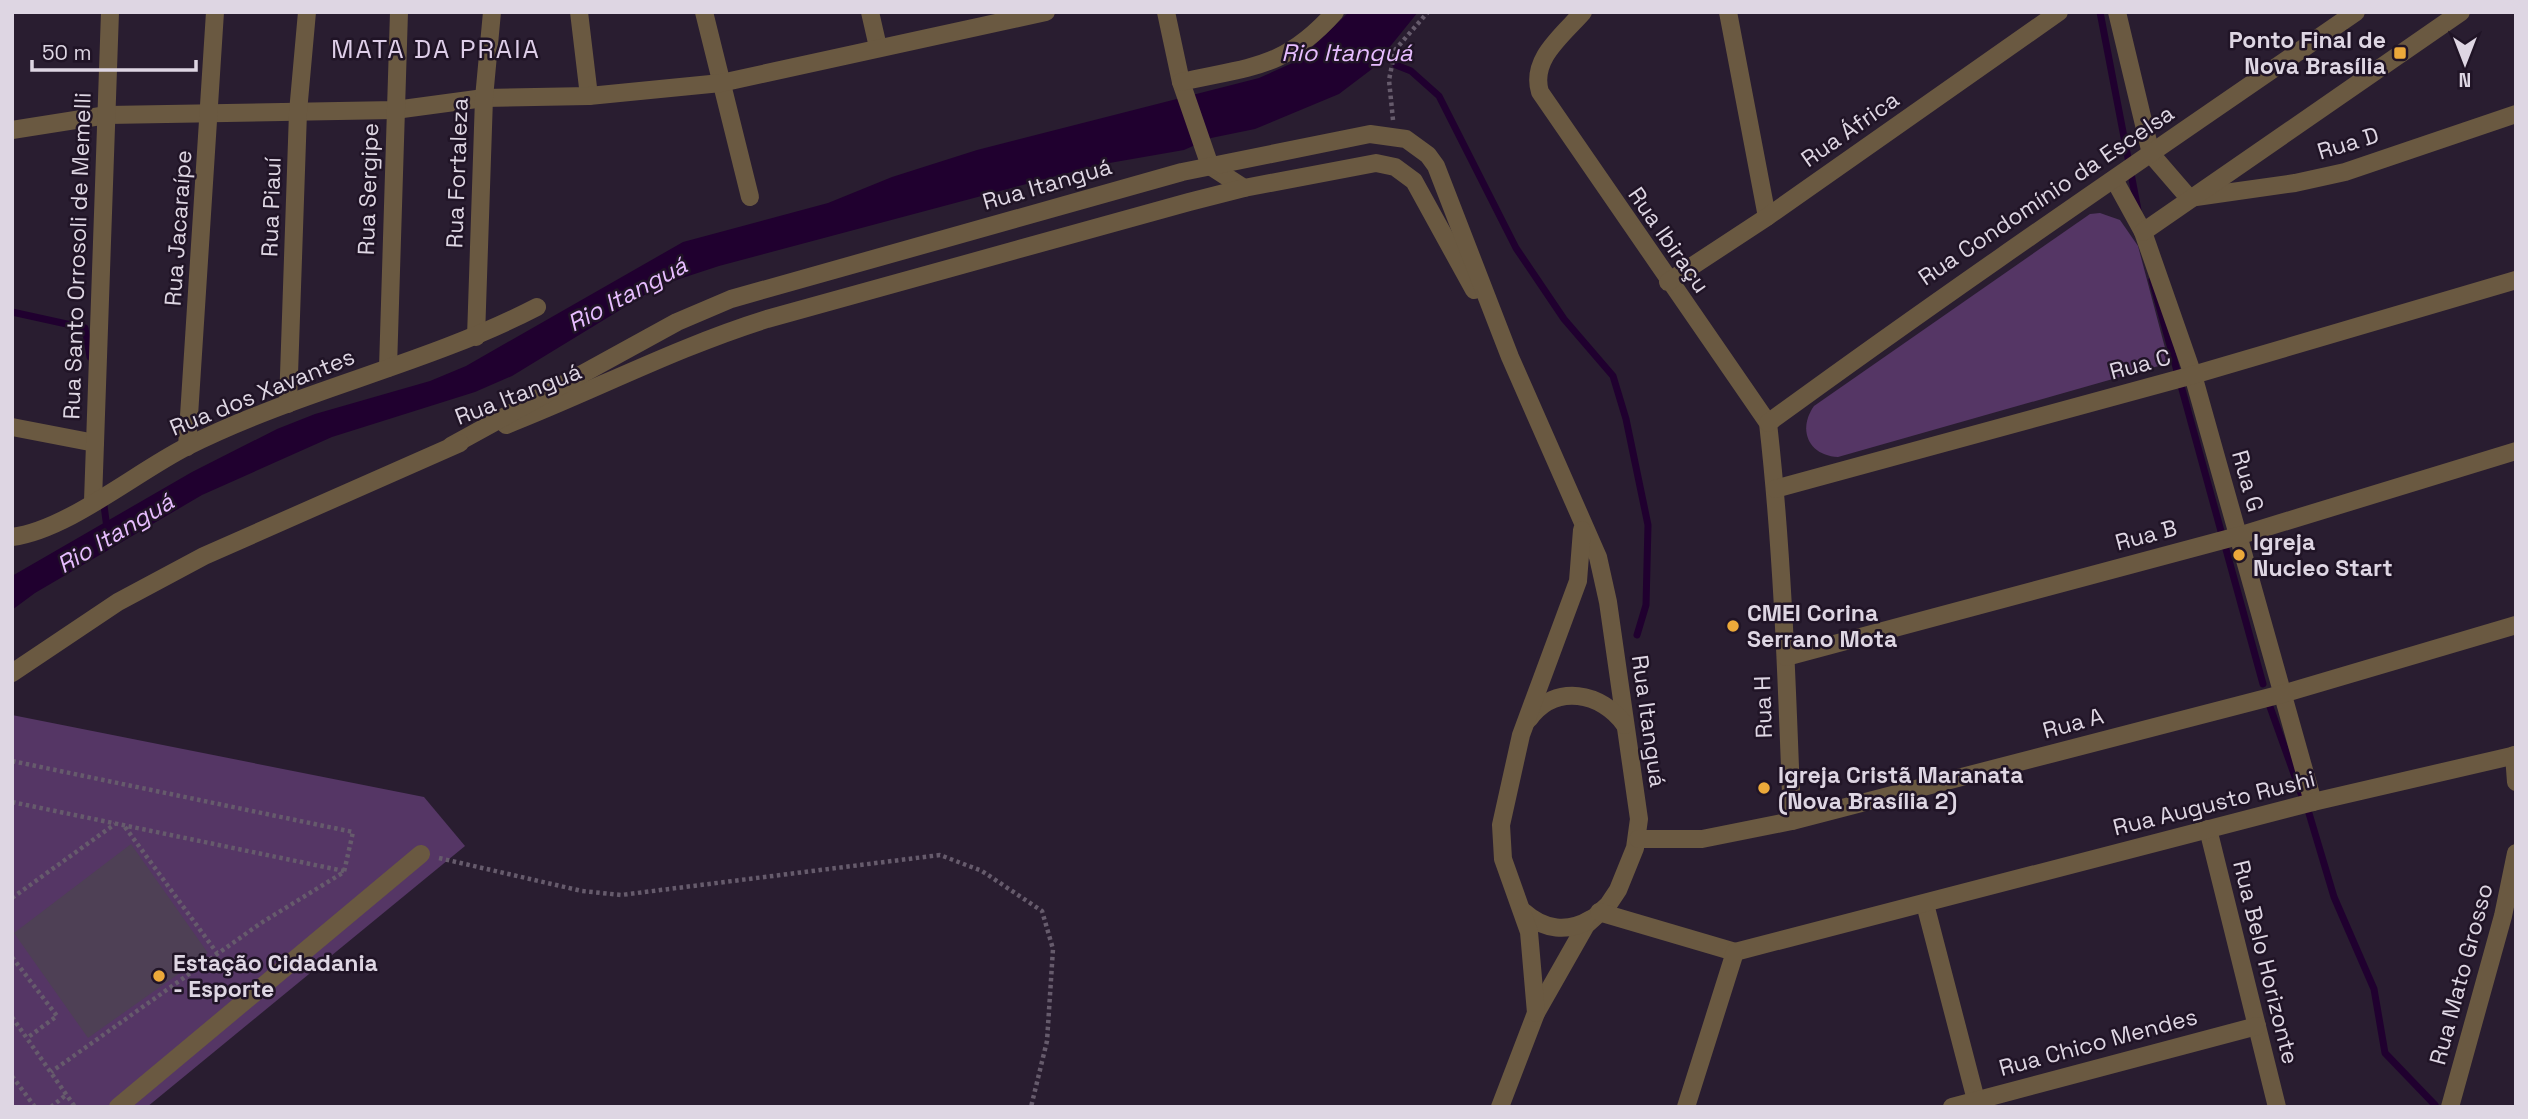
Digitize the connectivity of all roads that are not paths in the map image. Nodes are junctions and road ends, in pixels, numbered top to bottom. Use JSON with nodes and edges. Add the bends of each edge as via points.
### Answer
{"nodes":[{"id":1,"x":110,"y":12,"type":"edge"},
{"id":2,"x":215,"y":12,"type":"edge"},
{"id":3,"x":307,"y":12,"type":"edge"},
{"id":4,"x":399,"y":12,"type":"edge"},
{"id":5,"x":492,"y":12,"type":"edge"},
{"id":6,"x":579,"y":12,"type":"edge"},
{"id":7,"x":704,"y":12,"type":"edge"},
{"id":8,"x":870,"y":12,"type":"edge"},
{"id":9,"x":1046,"y":12,"type":"edge"},
{"id":10,"x":1166,"y":12,"type":"edge"},
{"id":11,"x":1335,"y":12,"type":"edge"},
{"id":12,"x":1583,"y":12,"type":"edge"},
{"id":13,"x":1727,"y":12,"type":"edge"},
{"id":14,"x":2059,"y":12,"type":"edge"},
{"id":15,"x":2118,"y":12,"type":"edge"},
{"id":16,"x":2356,"y":12,"type":"edge"},
{"id":17,"x":2461,"y":12,"type":"edge"},
{"id":18,"x":878,"y":47,"type":"junction"},
{"id":19,"x":720,"y":83,"type":"junction"},
{"id":20,"x":1183,"y":88,"type":"junction"},
{"id":21,"x":589,"y":96,"type":"junction"},
{"id":22,"x":484,"y":98,"type":"junction"},
{"id":23,"x":395,"y":110,"type":"junction"},
{"id":24,"x":299,"y":112,"type":"junction"},
{"id":25,"x":210,"y":113,"type":"junction"},
{"id":26,"x":2516,"y":114,"type":"edge"},
{"id":27,"x":107,"y":115,"type":"junction"},
{"id":28,"x":12,"y":130,"type":"edge"},
{"id":29,"x":2151,"y":154,"type":"junction"},
{"id":30,"x":1210,"y":166,"type":"junction"},
{"id":31,"x":2115,"y":181,"type":"junction"},
{"id":32,"x":1244,"y":188,"type":"junction"},
{"id":33,"x":750,"y":197,"type":"dead end"},
{"id":34,"x":2189,"y":198,"type":"junction"},
{"id":35,"x":1767,"y":217,"type":"junction"},
{"id":36,"x":2143,"y":232,"type":"junction"},
{"id":37,"x":2516,"y":280,"type":"edge"},
{"id":38,"x":1668,"y":282,"type":"junction"},
{"id":39,"x":537,"y":307,"type":"dead end"},
{"id":40,"x":475,"y":337,"type":"junction"},
{"id":41,"x":1510,"y":357,"type":"junction"},
{"id":42,"x":388,"y":368,"type":"junction"},
{"id":43,"x":2193,"y":376,"type":"junction"},
{"id":44,"x":288,"y":404,"type":"junction"},
{"id":45,"x":1768,"y":423,"type":"junction"},
{"id":46,"x":12,"y":426,"type":"edge"},
{"id":47,"x":95,"y":443,"type":"junction"},
{"id":48,"x":451,"y":446,"type":"junction"},
{"id":49,"x":187,"y":447,"type":"junction"},
{"id":50,"x":2516,"y":451,"type":"edge"},
{"id":51,"x":1775,"y":489,"type":"junction"},
{"id":52,"x":93,"y":501,"type":"junction"},
{"id":53,"x":1581,"y":520,"type":"junction"},
{"id":54,"x":2238,"y":536,"type":"junction"},
{"id":55,"x":12,"y":537,"type":"edge"},
{"id":56,"x":2516,"y":625,"type":"edge"},
{"id":57,"x":1786,"y":657,"type":"junction"},
{"id":58,"x":12,"y":673,"type":"edge"},
{"id":59,"x":2282,"y":695,"type":"junction"},
{"id":60,"x":1625,"y":725,"type":"junction"},
{"id":61,"x":1521,"y":734,"type":"junction"},
{"id":62,"x":2515,"y":755,"type":"edge"},
{"id":63,"x":2516,"y":782,"type":"edge"},
{"id":64,"x":2312,"y":802,"type":"junction"},
{"id":65,"x":1792,"y":821,"type":"junction"},
{"id":66,"x":2208,"y":829,"type":"junction"},
{"id":67,"x":1638,"y":839,"type":"junction"},
{"id":68,"x":2516,"y":853,"type":"edge"},
{"id":69,"x":421,"y":854,"type":"road end"},
{"id":70,"x":1925,"y":904,"type":"junction"},
{"id":71,"x":1524,"y":912,"type":"junction"},
{"id":72,"x":1595,"y":915,"type":"junction"},
{"id":73,"x":1735,"y":952,"type":"junction"},
{"id":74,"x":1536,"y":1013,"type":"junction"},
{"id":75,"x":2257,"y":1026,"type":"junction"},
{"id":76,"x":1976,"y":1100,"type":"junction"},
{"id":77,"x":118,"y":1107,"type":"edge"},
{"id":78,"x":1500,"y":1107,"type":"edge"},
{"id":79,"x":1686,"y":1107,"type":"edge"},
{"id":80,"x":1952,"y":1107,"type":"edge"},
{"id":81,"x":2277,"y":1107,"type":"edge"},
{"id":82,"x":2450,"y":1107,"type":"edge"}],
"edges":[{"from":1,"to":27,"type":"street","name":"Rua Santo Orrosoli de Memelli"},
{"from":2,"to":25,"type":"street","name":"Rua Jacaraípe"},
{"from":3,"to":24,"type":"street","name":"Rua Piauí"},
{"from":4,"to":23,"type":"street","name":"Rua Sergipe"},
{"from":5,"to":22,"type":"street","name":"Rua Fortaleza"},
{"from":6,"to":21,"type":"street"},
{"from":7,"to":19,"type":"street"},
{"from":8,"to":18,"type":"street"},
{"from":9,"to":18,"type":"street"},
{"from":10,"to":20,"type":"street"},
{"from":11,"to":20,"type":"street","via":[[1287,55]]},
{"from":12,"to":38,"type":"street","name":"Rua Ibiraçu","via":[[1543,57],[1536,81],[1546,103]]},
{"from":13,"to":35,"type":"street"},
{"from":14,"to":35,"type":"street","name":"Rua África"},
{"from":15,"to":29,"type":"street"},
{"from":16,"to":29,"type":"street","name":"Rua Condomínio da Escelsa"},
{"from":17,"to":34,"type":"street"},
{"from":18,"to":19,"type":"street"},
{"from":19,"to":21,"type":"street"},
{"from":19,"to":33,"type":"street"},
{"from":20,"to":30,"type":"street"},
{"from":21,"to":22,"type":"street"},
{"from":22,"to":23,"type":"street"},
{"from":22,"to":40,"type":"street","name":"Rua Fortaleza"},
{"from":23,"to":24,"type":"street"},
{"from":23,"to":42,"type":"street","name":"Rua Sergipe"},
{"from":24,"to":25,"type":"street"},
{"from":24,"to":44,"type":"street","name":"Rua Piauí"},
{"from":25,"to":27,"type":"street"},
{"from":25,"to":49,"type":"street","name":"Rua Jacaraípe"},
{"from":26,"to":34,"type":"street","name":"Rua D","via":[[2345,172]]},
{"from":27,"to":28,"type":"street"},
{"from":27,"to":47,"type":"street","name":"Rua Santo Orrosoli de Memelli"},
{"from":29,"to":31,"type":"street","name":"Rua Condomínio da Escelsa"},
{"from":29,"to":34,"type":"street"},
{"from":30,"to":32,"type":"street"},
{"from":30,"to":41,"type":"street","name":"Rua Itanguá","via":[[1370,134],[1394,135],[1418,146],[1436,166]]},
{"from":30,"to":48,"type":"street","name":"Rua Itanguá","via":[[732,299],[677,322]]},
{"from":31,"to":36,"type":"street","name":"Rua G"},
{"from":31,"to":45,"type":"street","name":"Rua Condomínio da Escelsa","via":[[1940,298]]},
{"from":32,"to":41,"type":"street","name":"Rua Itanguá","via":[[1376,163],[1405,173],[1420,190]]},
{"from":32,"to":48,"type":"street","name":"Rua Itanguá","via":[[744,326]]},
{"from":34,"to":36,"type":"street"},
{"from":35,"to":38,"type":"street","name":"Rua África"},
{"from":36,"to":43,"type":"street","name":"Rua G"},
{"from":37,"to":43,"type":"street","name":"Rua C"},
{"from":38,"to":45,"type":"street","name":"Rua Ibiraçu"},
{"from":39,"to":40,"type":"street","name":"Rua dos Xavantes"},
{"from":40,"to":42,"type":"street","name":"Rua dos Xavantes"},
{"from":41,"to":53,"type":"street","name":"Rua Itanguá"},
{"from":42,"to":44,"type":"street","name":"Rua dos Xavantes"},
{"from":43,"to":51,"type":"street","name":"Rua C"},
{"from":43,"to":54,"type":"street","name":"Rua G"},
{"from":44,"to":49,"type":"street","name":"Rua dos Xavantes"},
{"from":45,"to":51,"type":"street","name":"Rua H"},
{"from":46,"to":47,"type":"street"},
{"from":47,"to":52,"type":"street","name":"Rua Santo Orrosoli de Memelli"},
{"from":48,"to":58,"type":"street","via":[[160,578]]},
{"from":49,"to":52,"type":"street","name":"Rua dos Xavantes"},
{"from":50,"to":54,"type":"street","name":"Rua B"},
{"from":51,"to":57,"type":"street","name":"Rua H"},
{"from":52,"to":55,"type":"street","name":"Rua dos Xavantes","via":[[45,529]]},
{"from":53,"to":60,"type":"street","name":"Rua Itanguá","via":[[1604,580]]},
{"from":53,"to":61,"type":"street","name":"Rua Itanguá","via":[[1578,581]]},
{"from":54,"to":57,"type":"street","name":"Rua B"},
{"from":54,"to":59,"type":"street","name":"Rua G"},
{"from":56,"to":59,"type":"street","name":"Rua A"},
{"from":57,"to":65,"type":"street","name":"Rua H"},
{"from":59,"to":64,"type":"street","name":"Rua G"},
{"from":59,"to":65,"type":"street","name":"Rua A"},
{"from":60,"to":61,"type":"street","via":[[1602,702],[1568,696],[1534,712]]},
{"from":60,"to":67,"type":"street","name":"Rua Itanguá"},
{"from":61,"to":71,"type":"street","name":"Rua Itanguá","via":[[1502,816],[1501,844],[1507,873]]},
{"from":62,"to":63,"type":"street"},
{"from":62,"to":64,"type":"street","name":"Rua Augusto Rushi"},
{"from":64,"to":66,"type":"street","name":"Rua Augusto Rushi"},
{"from":65,"to":67,"type":"street","name":"Rua A","via":[[1702,839]]},
{"from":66,"to":70,"type":"street","name":"Rua Augusto Rushi"},
{"from":66,"to":75,"type":"street","name":"Rua Belo Horizonte"},
{"from":67,"to":72,"type":"street","name":"Rua Itanguá","via":[[1614,898]]},
{"from":68,"to":82,"type":"street","name":"Rua Mato Grosso"},
{"from":69,"to":77,"type":"street"},
{"from":70,"to":73,"type":"street","name":"Rua Augusto Rushi"},
{"from":70,"to":76,"type":"street"},
{"from":71,"to":72,"type":"street","via":[[1552,928],[1572,927]]},
{"from":71,"to":74,"type":"street","name":"Rua Itanguá","via":[[1533,953]]},
{"from":72,"to":73,"type":"street"},
{"from":72,"to":74,"type":"street","name":"Rua Itanguá"},
{"from":73,"to":79,"type":"street"},
{"from":74,"to":78,"type":"street"},
{"from":75,"to":76,"type":"street","name":"Rua Chico Mendes"},
{"from":75,"to":81,"type":"street","name":"Rua Belo Horizonte"},
{"from":76,"to":80,"type":"street","name":"Rua Chico Mendes"}]}
